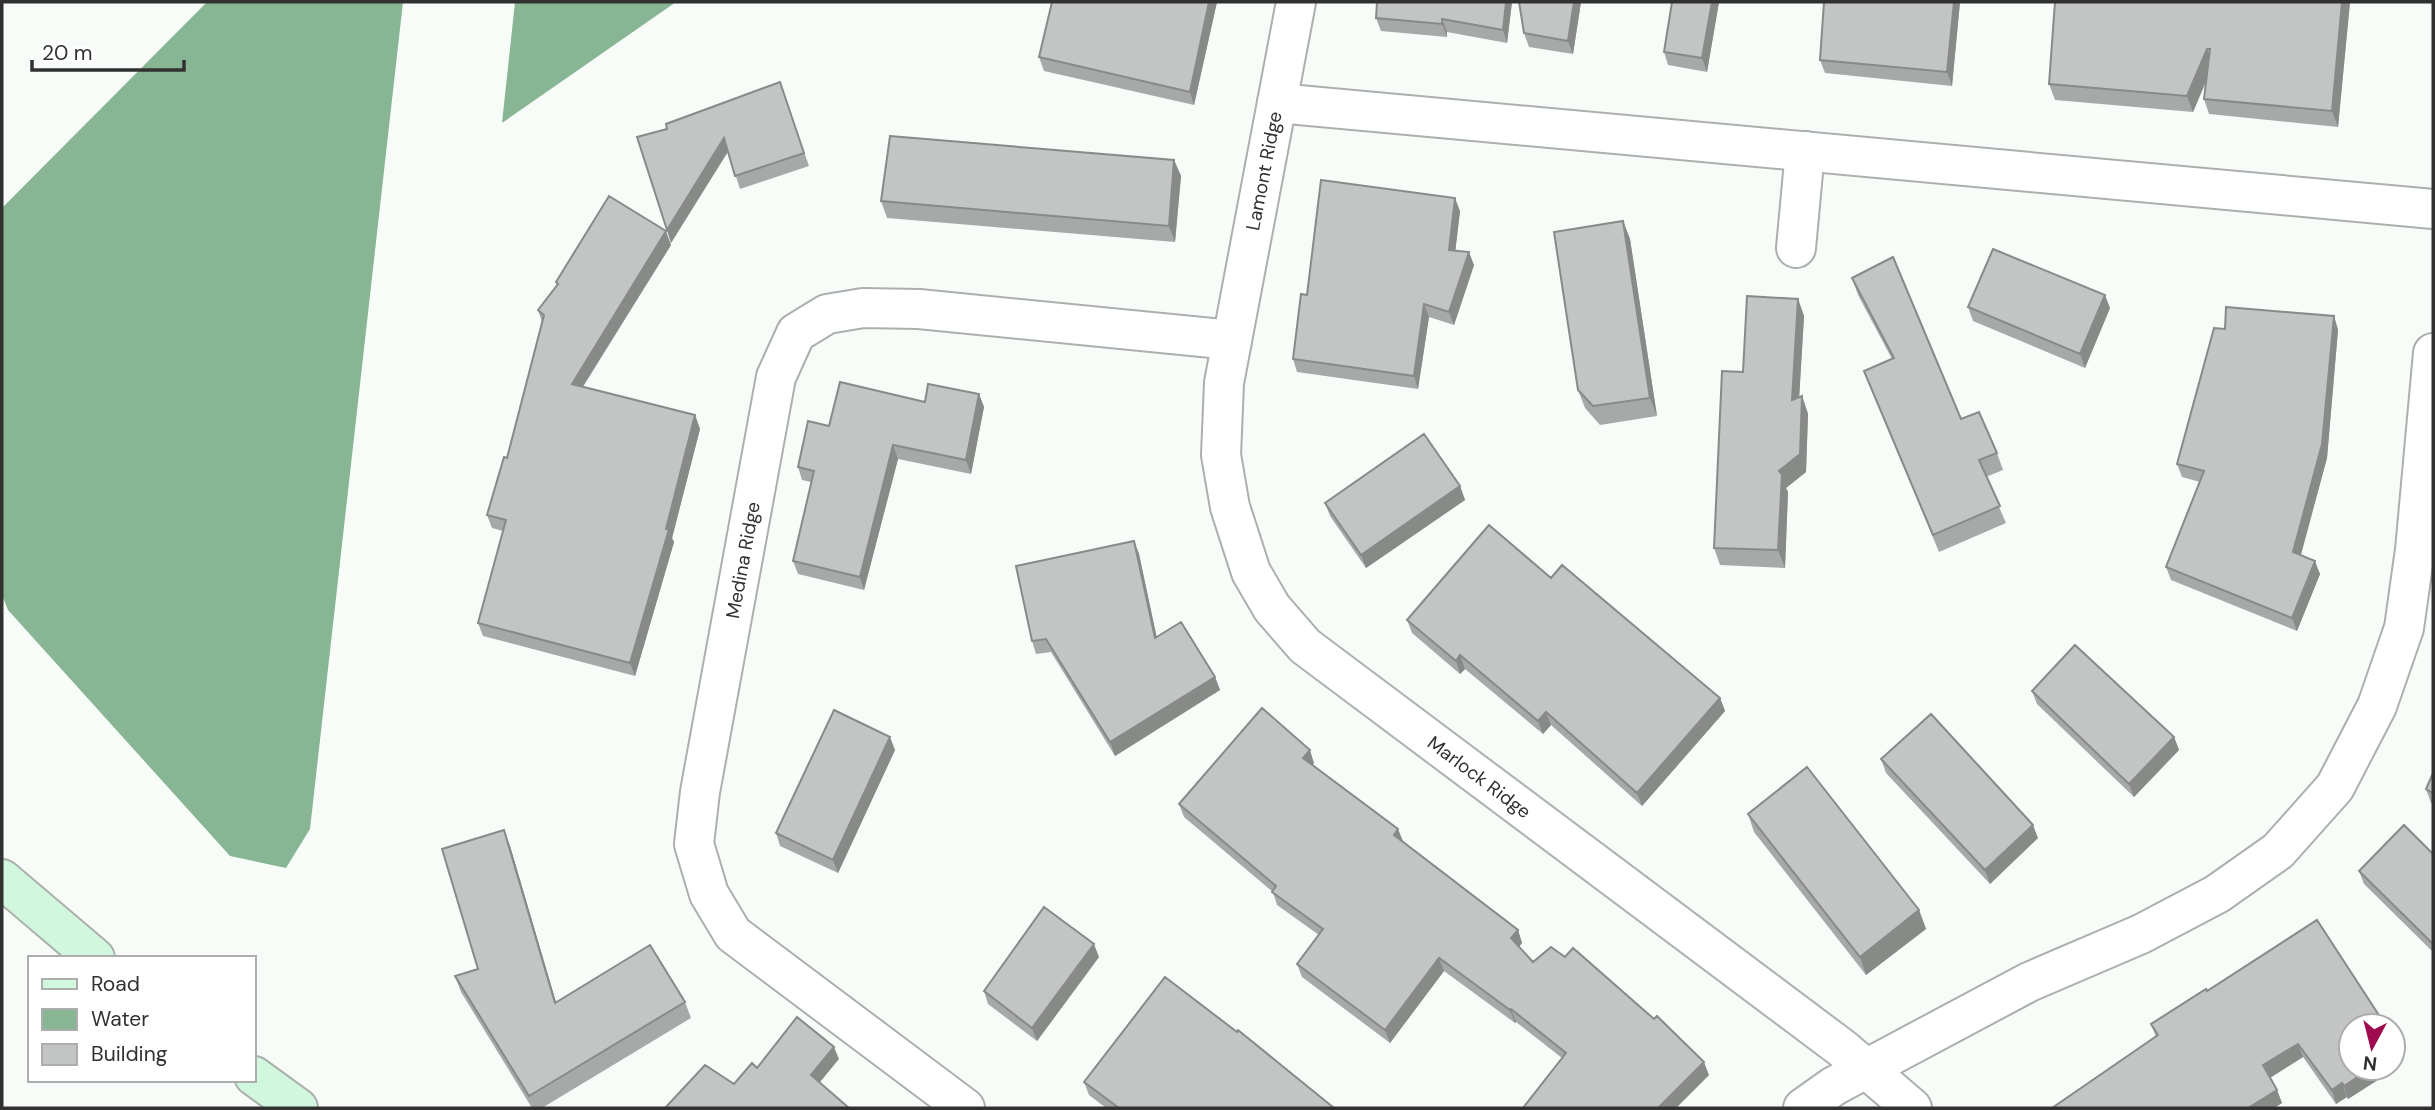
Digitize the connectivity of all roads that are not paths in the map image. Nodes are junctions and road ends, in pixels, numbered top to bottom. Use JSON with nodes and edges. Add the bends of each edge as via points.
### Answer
{"nodes":[{"id":1,"x":1296,"y":2,"type":"edge"},
{"id":2,"x":1277,"y":103,"type":"junction"},
{"id":3,"x":1805,"y":151,"type":"junction"},
{"id":4,"x":2433,"y":209,"type":"edge"},
{"id":5,"x":1796,"y":248,"type":"dead end"},
{"id":6,"x":1232,"y":340,"type":"junction"},
{"id":7,"x":2433,"y":353,"type":"edge"},
{"id":8,"x":2,"y":878,"type":"edge"},
{"id":9,"x":93,"y":956,"type":"edge"},
{"id":10,"x":1866,"y":1069,"type":"junction"},
{"id":11,"x":256,"y":1077,"type":"edge"},
{"id":12,"x":298,"y":1108,"type":"edge"},
{"id":13,"x":965,"y":1108,"type":"edge"},
{"id":14,"x":1803,"y":1108,"type":"edge"},
{"id":15,"x":1912,"y":1108,"type":"edge"}],
"edges":[{"from":1,"to":2,"type":"street","name":"Lamont Ridge"},
{"from":2,"to":3,"type":"street"},
{"from":2,"to":6,"type":"street","name":"Lamont Ridge"},
{"from":3,"to":4,"type":"street"},
{"from":3,"to":5,"type":"street"},
{"from":6,"to":10,"type":"street","name":"Marlock Ridge","via":[[1224,383],[1221,455],[1230,506],[1251,572],[1272,608],[1297,637]]},
{"from":6,"to":13,"type":"street","name":"Medina Ridge","via":[[919,309],[863,308],[827,314],[796,333],[776,377],[694,844],[709,894],[733,934]]},
{"from":7,"to":10,"type":"street","via":[[2404,628],[2377,706],[2335,788],[2278,851],[2217,894],[2141,934],[2029,982]]},
{"from":8,"to":9,"type":"street"},
{"from":10,"to":14,"type":"street"},
{"from":10,"to":15,"type":"street","name":"Marlock Ridge"},
{"from":11,"to":12,"type":"street"}]}
